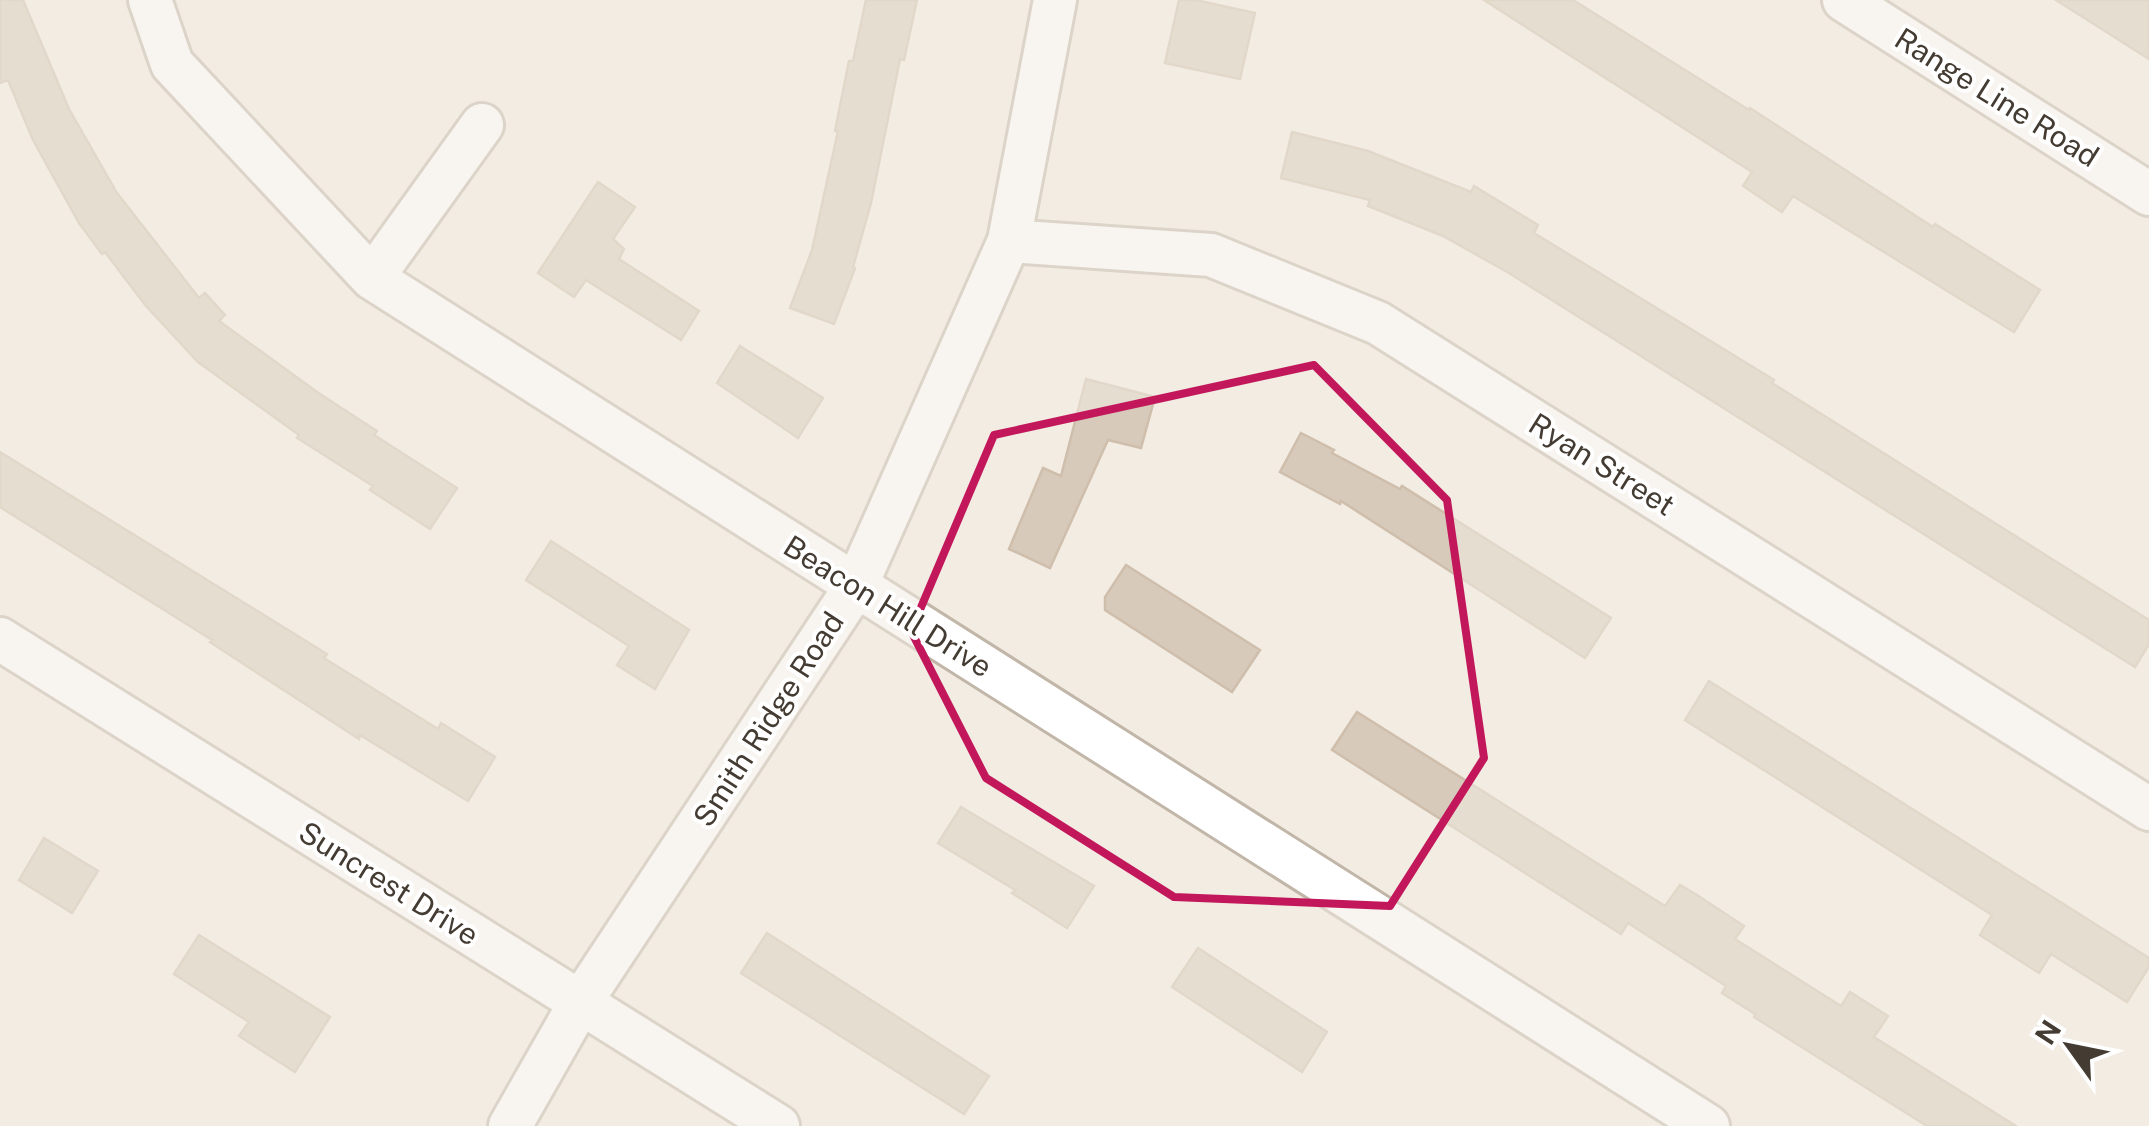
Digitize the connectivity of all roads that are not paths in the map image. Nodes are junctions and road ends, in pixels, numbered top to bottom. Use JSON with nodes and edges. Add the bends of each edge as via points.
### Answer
{"nodes":[{"id":1,"x":150,"y":0,"type":"edge"},
{"id":2,"x":1055,"y":0,"type":"edge"},
{"id":3,"x":1844,"y":0,"type":"edge"},
{"id":4,"x":482,"y":124,"type":"dead end"},
{"id":5,"x":2149,"y":194,"type":"edge"},
{"id":6,"x":1009,"y":241,"type":"junction"},
{"id":7,"x":372,"y":278,"type":"junction"},
{"id":8,"x":856,"y":586,"type":"junction"},
{"id":9,"x":0,"y":639,"type":"edge"},
{"id":10,"x":2149,"y":808,"type":"edge"},
{"id":11,"x":580,"y":1004,"type":"junction"},
{"id":12,"x":510,"y":1126,"type":"edge"},
{"id":13,"x":778,"y":1126,"type":"edge"},
{"id":14,"x":1708,"y":1126,"type":"edge"}],
"edges":[{"from":1,"to":7,"type":"street","name":"Beacon Hill Drive","via":[[172,64]]},
{"from":2,"to":6,"type":"street","name":"Smith Ridge Road"},
{"from":3,"to":5,"type":"street","name":"Range Line Road"},
{"from":4,"to":7,"type":"street"},
{"from":6,"to":8,"type":"street","name":"Smith Ridge Road"},
{"from":6,"to":10,"type":"street","name":"Ryan Street","via":[[1211,255],[1378,323]]},
{"from":7,"to":8,"type":"street","name":"Beacon Hill Drive"},
{"from":8,"to":11,"type":"street","name":"Smith Ridge Road"},
{"from":8,"to":14,"type":"street","name":"Beacon Hill Drive"},
{"from":9,"to":11,"type":"street","name":"Suncrest Drive"},
{"from":11,"to":12,"type":"street","name":"Smith Ridge Road"},
{"from":11,"to":13,"type":"street","name":"Suncrest Drive"}]}
